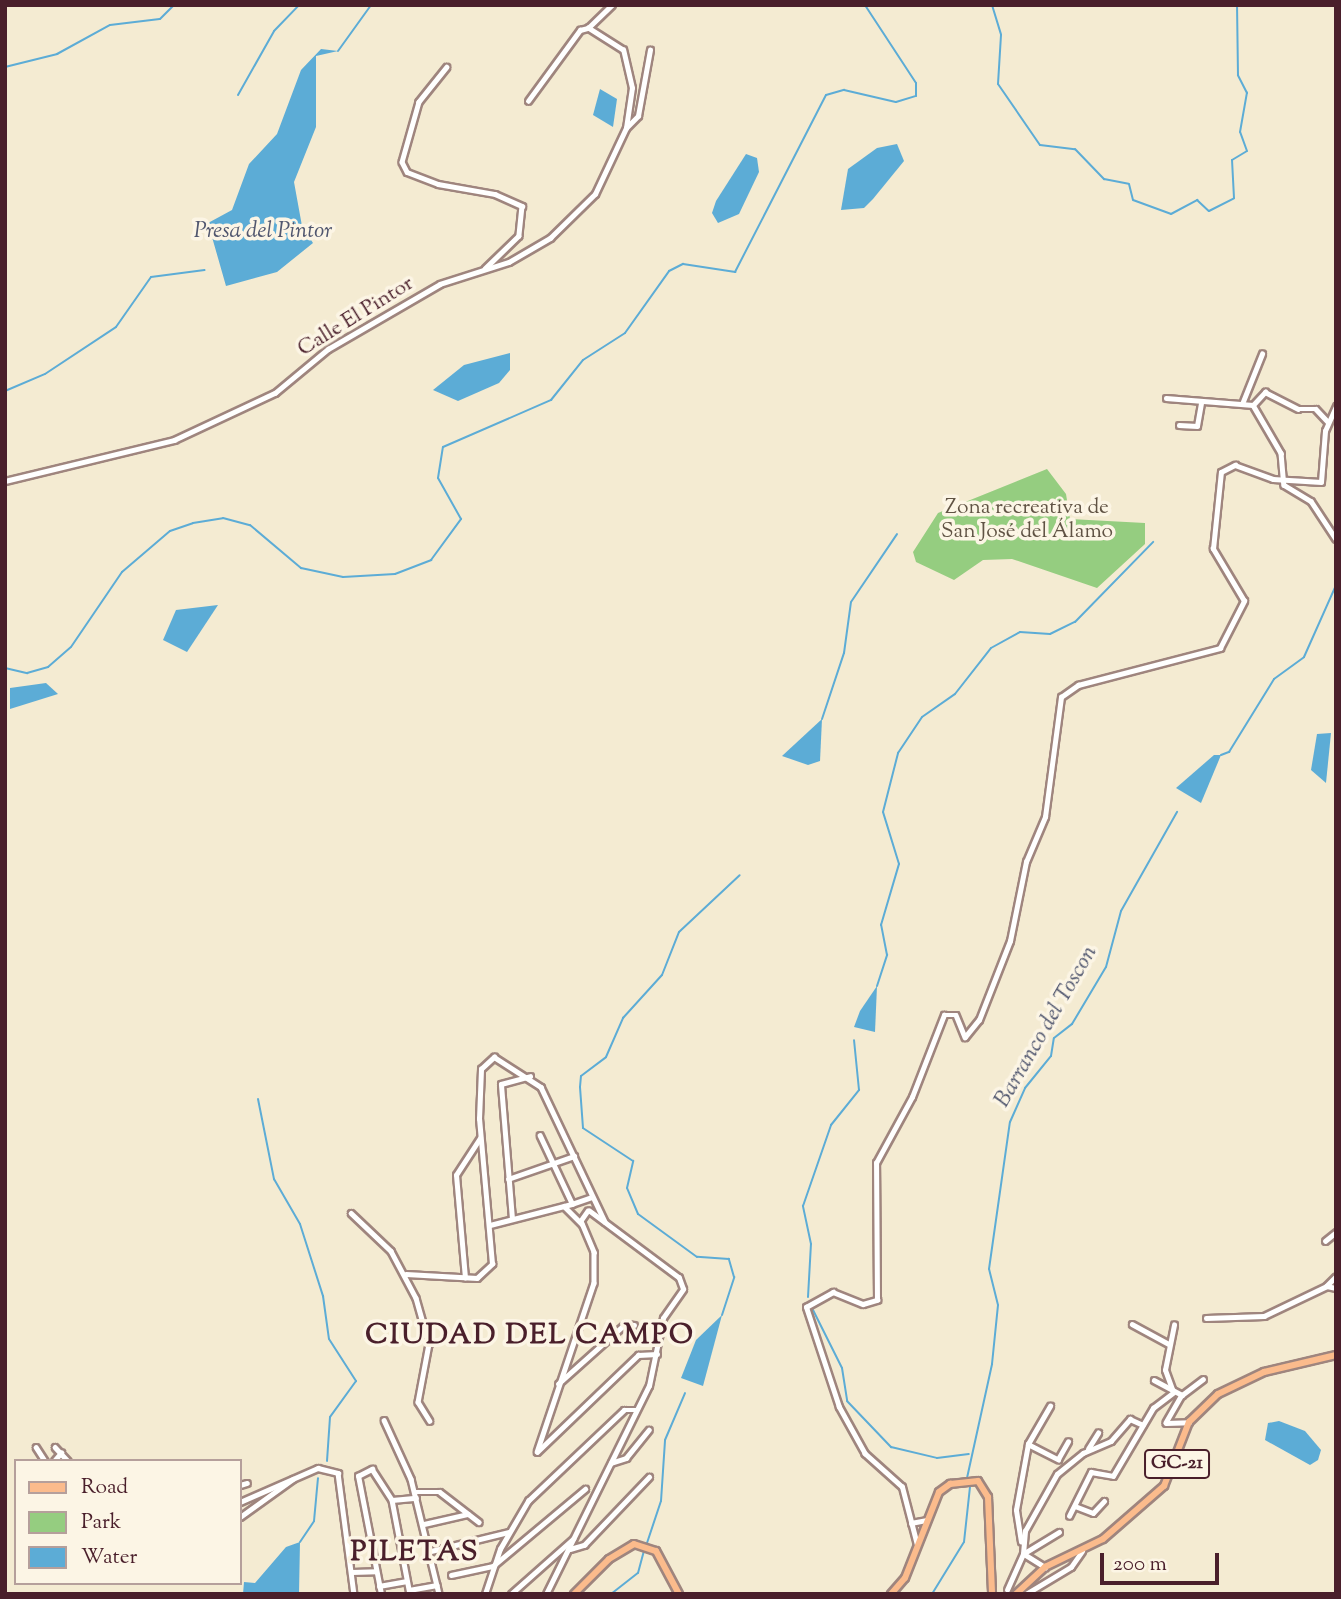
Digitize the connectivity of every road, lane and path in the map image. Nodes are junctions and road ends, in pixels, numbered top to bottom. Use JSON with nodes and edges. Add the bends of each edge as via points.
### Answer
{"nodes":[{"id":1,"x":612,"y":5,"type":"edge"},
{"id":2,"x":588,"y":27,"type":"junction"},
{"id":3,"x":650,"y":50,"type":"dead end"},
{"id":4,"x":447,"y":66,"type":"dead end"},
{"id":5,"x":528,"y":101,"type":"dead end"},
{"id":6,"x":626,"y":128,"type":"junction"},
{"id":7,"x":485,"y":269,"type":"junction"},
{"id":8,"x":1262,"y":354,"type":"dead end"},
{"id":9,"x":1166,"y":398,"type":"dead end"},
{"id":10,"x":1201,"y":403,"type":"junction"},
{"id":11,"x":1242,"y":404,"type":"junction"},
{"id":12,"x":1253,"y":405,"type":"junction"},
{"id":13,"x":1336,"y":406,"type":"edge"},
{"id":14,"x":1327,"y":421,"type":"junction"},
{"id":15,"x":1179,"y":425,"type":"dead end"},
{"id":16,"x":5,"y":481,"type":"edge"},
{"id":17,"x":1284,"y":481,"type":"junction"},
{"id":18,"x":1336,"y":539,"type":"edge"},
{"id":19,"x":530,"y":1076,"type":"junction"},
{"id":20,"x":540,"y":1135,"type":"dead end"},
{"id":21,"x":480,"y":1138,"type":"junction"},
{"id":22,"x":574,"y":1156,"type":"junction"},
{"id":23,"x":556,"y":1165,"type":"junction"},
{"id":24,"x":508,"y":1179,"type":"junction"},
{"id":25,"x":593,"y":1199,"type":"junction"},
{"id":26,"x":572,"y":1204,"type":"junction"},
{"id":27,"x":559,"y":1206,"type":"junction"},
{"id":28,"x":588,"y":1211,"type":"junction"},
{"id":29,"x":574,"y":1212,"type":"junction"},
{"id":30,"x":351,"y":1213,"type":"dead end"},
{"id":31,"x":512,"y":1219,"type":"junction"},
{"id":32,"x":605,"y":1222,"type":"junction"},
{"id":33,"x":490,"y":1225,"type":"junction"},
{"id":34,"x":585,"y":1227,"type":"junction"},
{"id":35,"x":1336,"y":1232,"type":"edge"},
{"id":36,"x":1325,"y":1241,"type":"dead end"},
{"id":37,"x":406,"y":1274,"type":"junction"},
{"id":38,"x":1336,"y":1277,"type":"edge"},
{"id":39,"x":465,"y":1278,"type":"junction"},
{"id":40,"x":1327,"y":1286,"type":"junction"},
{"id":41,"x":1336,"y":1288,"type":"edge"},
{"id":42,"x":1206,"y":1318,"type":"dead end"},
{"id":43,"x":1132,"y":1324,"type":"dead end"},
{"id":44,"x":634,"y":1325,"type":"dead end"},
{"id":45,"x":1174,"y":1325,"type":"dead end"},
{"id":46,"x":1169,"y":1344,"type":"junction"},
{"id":47,"x":657,"y":1354,"type":"junction"},
{"id":48,"x":1336,"y":1355,"type":"edge"},
{"id":49,"x":1203,"y":1379,"type":"dead end"},
{"id":50,"x":1154,"y":1380,"type":"dead end"},
{"id":51,"x":558,"y":1384,"type":"junction"},
{"id":52,"x":1174,"y":1393,"type":"junction"},
{"id":53,"x":1182,"y":1395,"type":"junction"},
{"id":54,"x":1050,"y":1406,"type":"dead end"},
{"id":55,"x":637,"y":1410,"type":"junction"},
{"id":56,"x":384,"y":1420,"type":"dead end"},
{"id":57,"x":430,"y":1421,"type":"dead end"},
{"id":58,"x":1189,"y":1422,"type":"junction"},
{"id":59,"x":1143,"y":1425,"type":"junction"},
{"id":60,"x":649,"y":1430,"type":"dead end"},
{"id":61,"x":1098,"y":1433,"type":"dead end"},
{"id":62,"x":1068,"y":1442,"type":"dead end"},
{"id":63,"x":1028,"y":1444,"type":"junction"},
{"id":64,"x":36,"y":1447,"type":"dead end"},
{"id":65,"x":55,"y":1447,"type":"dead end"},
{"id":66,"x":1087,"y":1451,"type":"junction"},
{"id":67,"x":61,"y":1453,"type":"junction"},
{"id":68,"x":43,"y":1459,"type":"edge"},
{"id":69,"x":56,"y":1459,"type":"edge"},
{"id":70,"x":66,"y":1459,"type":"edge"},
{"id":71,"x":611,"y":1463,"type":"junction"},
{"id":72,"x":297,"y":1476,"type":"junction"},
{"id":73,"x":649,"y":1477,"type":"dead end"},
{"id":74,"x":247,"y":1483,"type":"dead end"},
{"id":75,"x":242,"y":1484,"type":"edge"},
{"id":76,"x":585,"y":1489,"type":"dead end"},
{"id":77,"x":416,"y":1495,"type":"junction"},
{"id":78,"x":392,"y":1500,"type":"junction"},
{"id":79,"x":242,"y":1501,"type":"edge"},
{"id":80,"x":1104,"y":1501,"type":"dead end"},
{"id":81,"x":1075,"y":1506,"type":"junction"},
{"id":82,"x":467,"y":1514,"type":"junction"},
{"id":83,"x":242,"y":1516,"type":"edge"},
{"id":84,"x":1069,"y":1516,"type":"dead end"},
{"id":85,"x":927,"y":1520,"type":"junction"},
{"id":86,"x":479,"y":1522,"type":"dead end"},
{"id":87,"x":911,"y":1523,"type":"junction"},
{"id":88,"x":424,"y":1524,"type":"junction"},
{"id":89,"x":511,"y":1529,"type":"junction"},
{"id":90,"x":580,"y":1529,"type":"junction"},
{"id":91,"x":922,"y":1531,"type":"junction"},
{"id":92,"x":1059,"y":1532,"type":"dead end"},
{"id":93,"x":917,"y":1545,"type":"junction"},
{"id":94,"x":500,"y":1549,"type":"junction"},
{"id":95,"x":570,"y":1549,"type":"junction"},
{"id":96,"x":1083,"y":1550,"type":"junction"},
{"id":97,"x":431,"y":1551,"type":"junction"},
{"id":98,"x":509,"y":1553,"type":"junction"},
{"id":99,"x":1023,"y":1553,"type":"junction"},
{"id":100,"x":1071,"y":1555,"type":"junction"},
{"id":101,"x":552,"y":1559,"type":"junction"},
{"id":102,"x":493,"y":1566,"type":"junction"},
{"id":103,"x":562,"y":1566,"type":"junction"},
{"id":104,"x":1045,"y":1567,"type":"junction"},
{"id":105,"x":1071,"y":1567,"type":"junction"},
{"id":106,"x":352,"y":1572,"type":"junction"},
{"id":107,"x":376,"y":1572,"type":"junction"},
{"id":108,"x":451,"y":1575,"type":"dead end"},
{"id":109,"x":407,"y":1581,"type":"junction"},
{"id":110,"x":379,"y":1586,"type":"junction"},
{"id":111,"x":437,"y":1586,"type":"junction"},
{"id":112,"x":1007,"y":1590,"type":"dead end"},
{"id":113,"x":410,"y":1592,"type":"edge"},
{"id":114,"x":354,"y":1594,"type":"edge"},
{"id":115,"x":381,"y":1594,"type":"edge"},
{"id":116,"x":439,"y":1594,"type":"edge"},
{"id":117,"x":485,"y":1594,"type":"edge"},
{"id":118,"x":511,"y":1594,"type":"edge"},
{"id":119,"x":549,"y":1594,"type":"edge"},
{"id":120,"x":574,"y":1594,"type":"edge"},
{"id":121,"x":679,"y":1594,"type":"edge"},
{"id":122,"x":891,"y":1594,"type":"edge"},
{"id":123,"x":992,"y":1594,"type":"edge"},
{"id":124,"x":1016,"y":1594,"type":"edge"},
{"id":125,"x":1026,"y":1594,"type":"edge"}],
"edges":[{"from":1,"to":2,"type":"street"},
{"from":2,"to":5,"type":"street","via":[[580,30]]},
{"from":2,"to":6,"type":"street","via":[[623,50],[632,88]]},
{"from":3,"to":6,"type":"street","name":"Calle El Pintor","via":[[641,108]]},
{"from":4,"to":7,"type":"street","via":[[419,102],[402,162],[407,172],[438,184],[495,194],[522,206],[519,236]]},
{"from":6,"to":7,"type":"street","name":"Calle El Pintor","via":[[585,206],[550,238]]},
{"from":7,"to":16,"type":"street","name":"Calle El Pintor","via":[[440,284],[251,403],[148,450]]},
{"from":8,"to":11,"type":"street"},
{"from":9,"to":10,"type":"street"},
{"from":10,"to":11,"type":"street"},
{"from":10,"to":15,"type":"street","via":[[1197,426]]},
{"from":11,"to":12,"type":"street"},
{"from":12,"to":14,"type":"street","via":[[1265,392],[1298,409],[1312,408]]},
{"from":12,"to":17,"type":"street","via":[[1281,453]]},
{"from":13,"to":14,"type":"street"},
{"from":14,"to":17,"type":"street","via":[[1325,478],[1316,484]]},
{"from":17,"to":18,"type":"street","via":[[1291,493],[1311,501]]},
{"from":17,"to":87,"type":"street","via":[[1236,465],[1218,477],[1214,557],[1244,601],[1220,648],[1078,685],[1061,697],[1045,817],[1026,862],[1010,941],[979,1020],[965,1037],[953,1011],[944,1015],[912,1097],[876,1163],[877,1300],[863,1304],[833,1292],[806,1307],[839,1407],[865,1454],[902,1487]]},
{"from":19,"to":21,"type":"street","via":[[505,1059],[487,1060],[480,1082]]},
{"from":19,"to":22,"type":"street","via":[[541,1087]]},
{"from":19,"to":24,"type":"street","via":[[501,1084]]},
{"from":20,"to":23,"type":"street"},
{"from":21,"to":33,"type":"street"},
{"from":21,"to":39,"type":"street","via":[[459,1166],[455,1184]]},
{"from":22,"to":23,"type":"street"},
{"from":22,"to":25,"type":"street"},
{"from":23,"to":24,"type":"street"},
{"from":23,"to":26,"type":"street"},
{"from":24,"to":31,"type":"street"},
{"from":25,"to":26,"type":"street"},
{"from":25,"to":28,"type":"street"},
{"from":25,"to":32,"type":"street"},
{"from":26,"to":27,"type":"street"},
{"from":26,"to":29,"type":"street"},
{"from":27,"to":29,"type":"street"},
{"from":27,"to":31,"type":"street"},
{"from":28,"to":29,"type":"street"},
{"from":28,"to":32,"type":"street"},
{"from":28,"to":34,"type":"street"},
{"from":29,"to":34,"type":"street"},
{"from":30,"to":37,"type":"street"},
{"from":31,"to":33,"type":"street"},
{"from":32,"to":47,"type":"street","via":[[682,1283],[663,1318]]},
{"from":33,"to":39,"type":"street","via":[[492,1264],[483,1275]]},
{"from":34,"to":51,"type":"street","via":[[594,1252],[594,1283]]},
{"from":35,"to":36,"type":"street"},
{"from":37,"to":39,"type":"street"},
{"from":37,"to":57,"type":"street","via":[[428,1334],[418,1402]]},
{"from":38,"to":40,"type":"street"},
{"from":40,"to":41,"type":"street"},
{"from":40,"to":42,"type":"street","via":[[1264,1316]]},
{"from":43,"to":46,"type":"street"},
{"from":44,"to":51,"type":"street","via":[[625,1324]]},
{"from":45,"to":46,"type":"street"},
{"from":46,"to":52,"type":"street","via":[[1165,1370]]},
{"from":47,"to":51,"type":"street","via":[[638,1355],[537,1452]]},
{"from":47,"to":55,"type":"street"},
{"from":48,"to":58,"type":"main road","number":"GC-21","via":[[1235,1382]]},
{"from":49,"to":53,"type":"street"},
{"from":50,"to":52,"type":"street"},
{"from":52,"to":53,"type":"street"},
{"from":52,"to":59,"type":"street"},
{"from":53,"to":58,"type":"street","via":[[1166,1423]]},
{"from":54,"to":63,"type":"street"},
{"from":55,"to":71,"type":"street"},
{"from":55,"to":89,"type":"street","via":[[624,1410],[528,1501]]},
{"from":56,"to":77,"type":"street"},
{"from":58,"to":96,"type":"main road","number":"GC-21","via":[[1164,1486]]},
{"from":59,"to":66,"type":"street","via":[[1130,1419],[1111,1441]]},
{"from":59,"to":81,"type":"street","via":[[1113,1476],[1094,1471]]},
{"from":60,"to":71,"type":"street","via":[[626,1458]]},
{"from":61,"to":66,"type":"street"},
{"from":62,"to":63,"type":"street","via":[[1058,1459]]},
{"from":63,"to":99,"type":"street","via":[[1016,1510]]},
{"from":64,"to":68,"type":"street"},
{"from":65,"to":67,"type":"street"},
{"from":66,"to":99,"type":"street","via":[[1050,1484],[1026,1531]]},
{"from":67,"to":69,"type":"street"},
{"from":67,"to":70,"type":"street"},
{"from":71,"to":90,"type":"street"},
{"from":72,"to":79,"type":"street"},
{"from":72,"to":83,"type":"street"},
{"from":72,"to":106,"type":"street","via":[[328,1468],[343,1482]]},
{"from":73,"to":95,"type":"street","via":[[584,1545]]},
{"from":74,"to":75,"type":"street"},
{"from":76,"to":98,"type":"street"},
{"from":77,"to":78,"type":"street"},
{"from":77,"to":82,"type":"street","via":[[440,1492]]},
{"from":77,"to":88,"type":"street"},
{"from":78,"to":107,"type":"street","via":[[372,1469],[360,1470]]},
{"from":78,"to":109,"type":"street"},
{"from":80,"to":81,"type":"street","via":[[1093,1513]]},
{"from":81,"to":84,"type":"street"},
{"from":82,"to":86,"type":"street"},
{"from":82,"to":88,"type":"street"},
{"from":85,"to":87,"type":"street"},
{"from":85,"to":91,"type":"main road"},
{"from":85,"to":123,"type":"main road","via":[[945,1486],[983,1483]]},
{"from":87,"to":91,"type":"street"},
{"from":87,"to":93,"type":"street"},
{"from":88,"to":97,"type":"street"},
{"from":89,"to":94,"type":"street"},
{"from":89,"to":97,"type":"street"},
{"from":90,"to":95,"type":"street"},
{"from":90,"to":101,"type":"street"},
{"from":91,"to":93,"type":"main road"},
{"from":92,"to":99,"type":"street"},
{"from":93,"to":122,"type":"main road","via":[[905,1578]]},
{"from":94,"to":98,"type":"street"},
{"from":94,"to":102,"type":"street"},
{"from":95,"to":103,"type":"street"},
{"from":96,"to":100,"type":"main road","number":"GC-21"},
{"from":96,"to":105,"type":"street"},
{"from":97,"to":111,"type":"street"},
{"from":98,"to":102,"type":"street"},
{"from":99,"to":104,"type":"street"},
{"from":99,"to":112,"type":"street"},
{"from":100,"to":104,"type":"main road","number":"GC-21"},
{"from":100,"to":105,"type":"street"},
{"from":101,"to":103,"type":"street","via":[[559,1558]]},
{"from":101,"to":118,"type":"street"},
{"from":102,"to":108,"type":"street"},
{"from":102,"to":117,"type":"street"},
{"from":103,"to":119,"type":"street"},
{"from":104,"to":124,"type":"main road","number":"GC-21"},
{"from":105,"to":125,"type":"street"},
{"from":106,"to":107,"type":"street"},
{"from":106,"to":114,"type":"street"},
{"from":107,"to":110,"type":"street"},
{"from":109,"to":110,"type":"street"},
{"from":109,"to":113,"type":"street"},
{"from":110,"to":115,"type":"street"},
{"from":111,"to":113,"type":"street"},
{"from":111,"to":116,"type":"street"},
{"from":120,"to":121,"type":"main road","via":[[624,1546],[634,1544],[656,1551]]}]}
